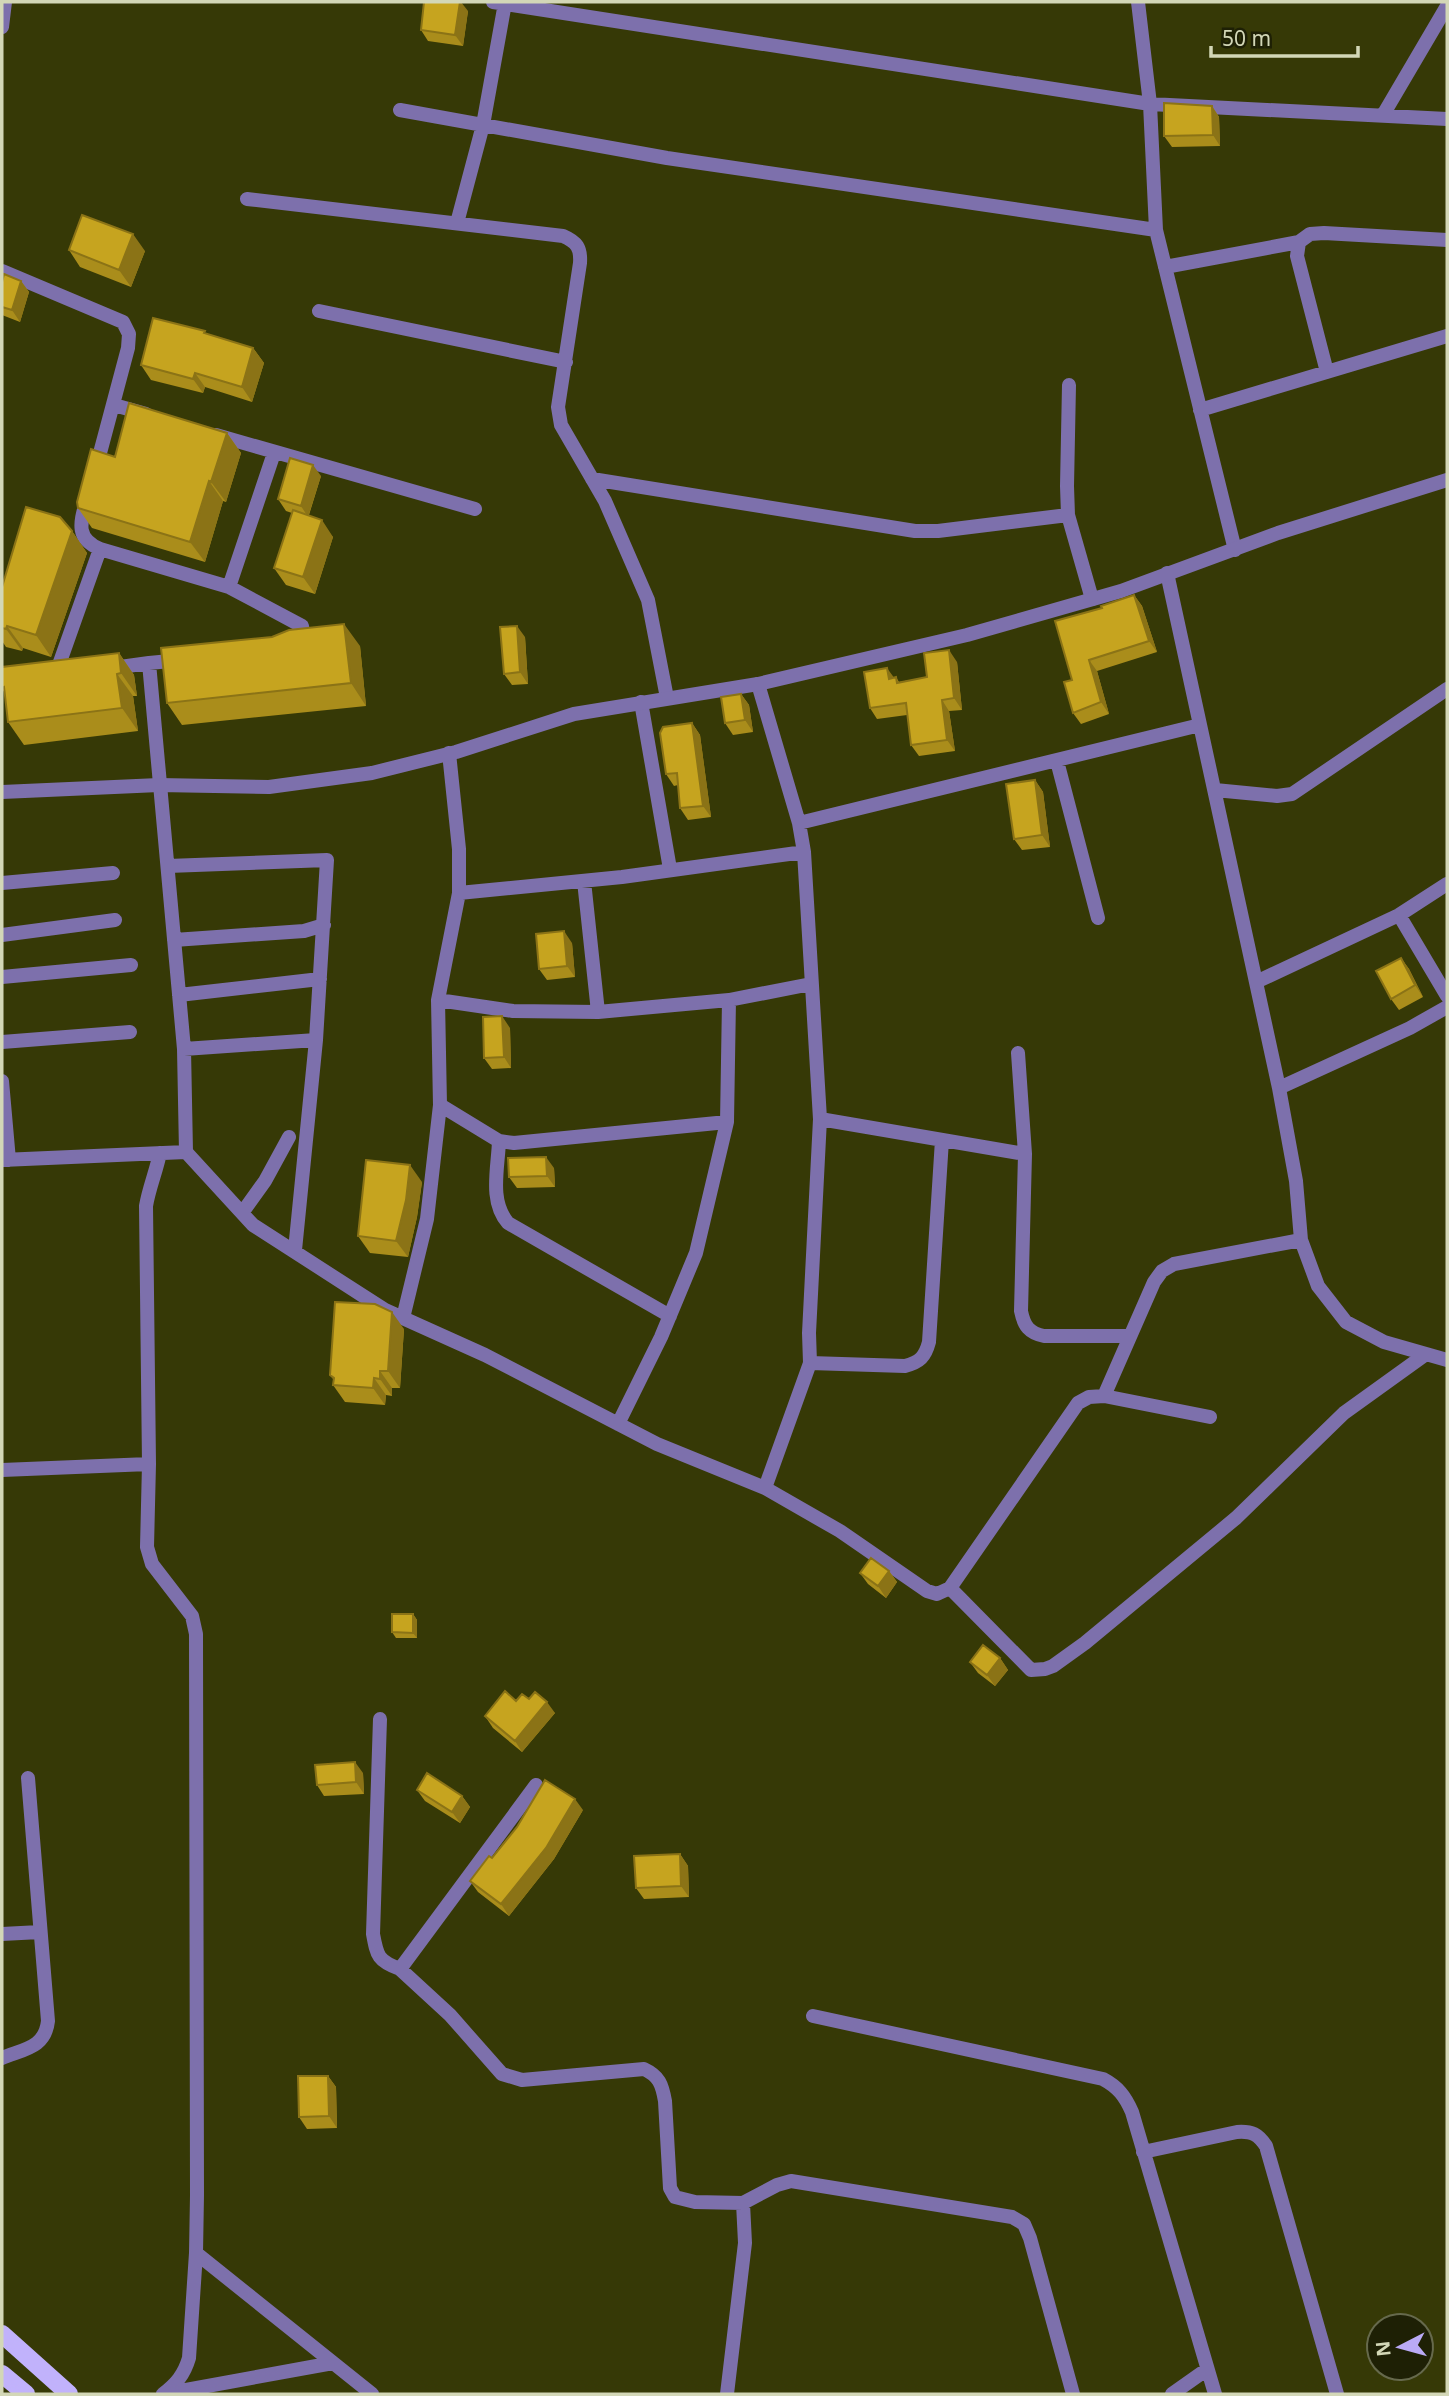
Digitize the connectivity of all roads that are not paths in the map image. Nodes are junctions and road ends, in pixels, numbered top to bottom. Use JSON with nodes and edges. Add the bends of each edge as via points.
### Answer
{"nodes":[{"id":1,"x":5,"y":2,"type":"edge"},
{"id":2,"x":499,"y":2,"type":"edge"},
{"id":3,"x":1138,"y":2,"type":"edge"},
{"id":4,"x":1447,"y":6,"type":"edge"},
{"id":5,"x":2,"y":27,"type":"edge"},
{"id":6,"x":1150,"y":104,"type":"junction"},
{"id":7,"x":400,"y":110,"type":"dead end"},
{"id":8,"x":1383,"y":115,"type":"junction"},
{"id":9,"x":1447,"y":119,"type":"edge"},
{"id":10,"x":483,"y":125,"type":"junction"},
{"id":11,"x":247,"y":199,"type":"dead end"},
{"id":12,"x":457,"y":223,"type":"junction"},
{"id":13,"x":1156,"y":230,"type":"junction"},
{"id":14,"x":1447,"y":240,"type":"edge"},
{"id":15,"x":1299,"y":242,"type":"junction"},
{"id":16,"x":1165,"y":267,"type":"junction"},
{"id":17,"x":2,"y":271,"type":"edge"},
{"id":18,"x":319,"y":312,"type":"dead end"},
{"id":19,"x":1447,"y":336,"type":"edge"},
{"id":20,"x":566,"y":362,"type":"junction"},
{"id":21,"x":1327,"y":372,"type":"junction"},
{"id":22,"x":1069,"y":385,"type":"dead end"},
{"id":23,"x":114,"y":405,"type":"junction"},
{"id":24,"x":1200,"y":410,"type":"junction"},
{"id":25,"x":154,"y":417,"type":"edge"},
{"id":26,"x":207,"y":433,"type":"edge"},
{"id":27,"x":274,"y":453,"type":"junction"},
{"id":28,"x":592,"y":479,"type":"junction"},
{"id":29,"x":1447,"y":480,"type":"edge"},
{"id":30,"x":475,"y":509,"type":"dead end"},
{"id":31,"x":1068,"y":514,"type":"junction"},
{"id":32,"x":100,"y":549,"type":"junction"},
{"id":33,"x":1235,"y":550,"type":"junction"},
{"id":34,"x":1167,"y":573,"type":"junction"},
{"id":35,"x":229,"y":587,"type":"junction"},
{"id":36,"x":1092,"y":599,"type":"junction"},
{"id":37,"x":149,"y":663,"type":"junction"},
{"id":38,"x":758,"y":684,"type":"junction"},
{"id":39,"x":1447,"y":689,"type":"edge"},
{"id":40,"x":667,"y":698,"type":"junction"},
{"id":41,"x":641,"y":702,"type":"junction"},
{"id":42,"x":1200,"y":725,"type":"junction"},
{"id":43,"x":449,"y":753,"type":"junction"},
{"id":44,"x":1057,"y":761,"type":"junction"},
{"id":45,"x":159,"y":785,"type":"junction"},
{"id":46,"x":1215,"y":790,"type":"junction"},
{"id":47,"x":2,"y":792,"type":"edge"},
{"id":48,"x":799,"y":823,"type":"junction"},
{"id":49,"x":804,"y":852,"type":"junction"},
{"id":50,"x":168,"y":866,"type":"junction"},
{"id":51,"x":670,"y":869,"type":"junction"},
{"id":52,"x":113,"y":873,"type":"dead end"},
{"id":53,"x":583,"y":881,"type":"junction"},
{"id":54,"x":2,"y":883,"type":"edge"},
{"id":55,"x":1447,"y":884,"type":"edge"},
{"id":56,"x":459,"y":893,"type":"junction"},
{"id":57,"x":1399,"y":915,"type":"junction"},
{"id":58,"x":1098,"y":918,"type":"dead end"},
{"id":59,"x":115,"y":920,"type":"dead end"},
{"id":60,"x":324,"y":925,"type":"junction"},
{"id":61,"x":304,"y":931,"type":"junction"},
{"id":62,"x":2,"y":935,"type":"edge"},
{"id":63,"x":174,"y":940,"type":"junction"},
{"id":64,"x":320,"y":954,"type":"junction"},
{"id":65,"x":131,"y":965,"type":"dead end"},
{"id":66,"x":2,"y":977,"type":"edge"},
{"id":67,"x":320,"y":979,"type":"junction"},
{"id":68,"x":1256,"y":982,"type":"junction"},
{"id":69,"x":811,"y":984,"type":"junction"},
{"id":70,"x":179,"y":995,"type":"junction"},
{"id":71,"x":1447,"y":996,"type":"edge"},
{"id":72,"x":438,"y":1000,"type":"junction"},
{"id":73,"x":729,"y":1000,"type":"junction"},
{"id":74,"x":1447,"y":1007,"type":"edge"},
{"id":75,"x":598,"y":1012,"type":"junction"},
{"id":76,"x":130,"y":1032,"type":"dead end"},
{"id":77,"x":316,"y":1040,"type":"junction"},
{"id":78,"x":2,"y":1042,"type":"edge"},
{"id":79,"x":184,"y":1049,"type":"junction"},
{"id":80,"x":1018,"y":1053,"type":"dead end"},
{"id":81,"x":2,"y":1081,"type":"edge"},
{"id":82,"x":1279,"y":1088,"type":"junction"},
{"id":83,"x":440,"y":1105,"type":"junction"},
{"id":84,"x":820,"y":1119,"type":"junction"},
{"id":85,"x":727,"y":1122,"type":"junction"},
{"id":86,"x":289,"y":1137,"type":"dead end"},
{"id":87,"x":942,"y":1140,"type":"junction"},
{"id":88,"x":499,"y":1141,"type":"junction"},
{"id":89,"x":186,"y":1152,"type":"junction"},
{"id":90,"x":160,"y":1153,"type":"junction"},
{"id":91,"x":1025,"y":1154,"type":"junction"},
{"id":92,"x":5,"y":1160,"type":"edge"},
{"id":93,"x":242,"y":1213,"type":"junction"},
{"id":94,"x":1301,"y":1240,"type":"junction"},
{"id":95,"x":295,"y":1250,"type":"junction"},
{"id":96,"x":670,"y":1316,"type":"junction"},
{"id":97,"x":403,"y":1318,"type":"junction"},
{"id":98,"x":1130,"y":1336,"type":"junction"},
{"id":99,"x":1426,"y":1354,"type":"junction"},
{"id":100,"x":1447,"y":1360,"type":"edge"},
{"id":101,"x":810,"y":1363,"type":"junction"},
{"id":102,"x":1104,"y":1396,"type":"junction"},
{"id":103,"x":1210,"y":1417,"type":"dead end"},
{"id":104,"x":618,"y":1424,"type":"junction"},
{"id":105,"x":149,"y":1464,"type":"junction"},
{"id":106,"x":2,"y":1470,"type":"edge"},
{"id":107,"x":765,"y":1488,"type":"junction"},
{"id":108,"x":950,"y":1588,"type":"junction"},
{"id":109,"x":380,"y":1718,"type":"dead end"},
{"id":110,"x":28,"y":1778,"type":"dead end"},
{"id":111,"x":536,"y":1785,"type":"dead end"},
{"id":112,"x":40,"y":1932,"type":"junction"},
{"id":113,"x":2,"y":1934,"type":"edge"},
{"id":114,"x":400,"y":1969,"type":"junction"},
{"id":115,"x":813,"y":2016,"type":"dead end"},
{"id":116,"x":2,"y":2058,"type":"edge"},
{"id":117,"x":1143,"y":2152,"type":"junction"},
{"id":118,"x":743,"y":2203,"type":"junction"},
{"id":119,"x":197,"y":2253,"type":"junction"},
{"id":120,"x":2,"y":2334,"type":"edge"},
{"id":121,"x":333,"y":2363,"type":"junction"},
{"id":122,"x":1206,"y":2370,"type":"junction"},
{"id":123,"x":2,"y":2374,"type":"edge"},
{"id":124,"x":26,"y":2394,"type":"edge"},
{"id":125,"x":69,"y":2394,"type":"edge"},
{"id":126,"x":372,"y":2394,"type":"edge"},
{"id":127,"x":727,"y":2394,"type":"edge"},
{"id":128,"x":1073,"y":2394,"type":"edge"},
{"id":129,"x":1172,"y":2394,"type":"edge"},
{"id":130,"x":1215,"y":2394,"type":"edge"},
{"id":131,"x":1337,"y":2394,"type":"edge"}],
"edges":[{"from":1,"to":5,"type":"street"},
{"from":2,"to":6,"type":"street"},
{"from":2,"to":10,"type":"street"},
{"from":3,"to":6,"type":"street"},
{"from":4,"to":8,"type":"street"},
{"from":6,"to":8,"type":"street"},
{"from":6,"to":13,"type":"street"},
{"from":7,"to":10,"type":"street"},
{"from":8,"to":9,"type":"street"},
{"from":10,"to":12,"type":"street"},
{"from":10,"to":13,"type":"street","via":[[667,158]]},
{"from":11,"to":12,"type":"street"},
{"from":12,"to":20,"type":"street","via":[[575,241],[581,251]]},
{"from":13,"to":16,"type":"street"},
{"from":14,"to":15,"type":"street","via":[[1324,233],[1310,234]]},
{"from":15,"to":16,"type":"street"},
{"from":15,"to":21,"type":"street","via":[[1297,256]]},
{"from":16,"to":24,"type":"street"},
{"from":17,"to":23,"type":"street","via":[[124,323],[128,348]]},
{"from":18,"to":20,"type":"street"},
{"from":19,"to":21,"type":"street"},
{"from":20,"to":28,"type":"street","via":[[558,407],[561,425]]},
{"from":21,"to":24,"type":"street"},
{"from":22,"to":31,"type":"street"},
{"from":23,"to":25,"type":"street"},
{"from":23,"to":32,"type":"street","via":[[81,521],[88,544]]},
{"from":24,"to":33,"type":"street"},
{"from":26,"to":27,"type":"street"},
{"from":27,"to":30,"type":"street"},
{"from":27,"to":35,"type":"street"},
{"from":28,"to":31,"type":"street","via":[[915,531]]},
{"from":28,"to":40,"type":"street","via":[[648,600]]},
{"from":29,"to":33,"type":"street"},
{"from":31,"to":36,"type":"street"},
{"from":32,"to":35,"type":"street"},
{"from":32,"to":37,"type":"street","via":[[55,676]]},
{"from":33,"to":34,"type":"street"},
{"from":34,"to":36,"type":"street"},
{"from":34,"to":42,"type":"street"},
{"from":35,"to":37,"type":"street","via":[[302,626],[298,648]]},
{"from":36,"to":38,"type":"street","via":[[967,635]]},
{"from":37,"to":45,"type":"street"},
{"from":38,"to":40,"type":"street"},
{"from":38,"to":48,"type":"street"},
{"from":39,"to":46,"type":"street","via":[[1292,794]]},
{"from":40,"to":41,"type":"street"},
{"from":41,"to":43,"type":"street","via":[[574,714]]},
{"from":41,"to":51,"type":"street"},
{"from":42,"to":44,"type":"street"},
{"from":42,"to":46,"type":"street"},
{"from":43,"to":45,"type":"street","via":[[372,773],[276,786]]},
{"from":43,"to":56,"type":"street","via":[[460,849]]},
{"from":44,"to":48,"type":"street"},
{"from":44,"to":58,"type":"street"},
{"from":45,"to":47,"type":"street"},
{"from":45,"to":50,"type":"street"},
{"from":46,"to":68,"type":"street"},
{"from":48,"to":49,"type":"street"},
{"from":49,"to":51,"type":"street"},
{"from":49,"to":69,"type":"street"},
{"from":50,"to":60,"type":"street","via":[[327,860]]},
{"from":50,"to":63,"type":"street"},
{"from":51,"to":53,"type":"street"},
{"from":52,"to":54,"type":"street"},
{"from":53,"to":56,"type":"street"},
{"from":53,"to":75,"type":"street"},
{"from":55,"to":57,"type":"street"},
{"from":56,"to":72,"type":"street"},
{"from":57,"to":68,"type":"street"},
{"from":57,"to":71,"type":"street"},
{"from":59,"to":62,"type":"street"},
{"from":60,"to":61,"type":"street"},
{"from":60,"to":64,"type":"street"},
{"from":61,"to":63,"type":"street"},
{"from":61,"to":64,"type":"street"},
{"from":63,"to":70,"type":"street"},
{"from":64,"to":67,"type":"street"},
{"from":65,"to":66,"type":"street"},
{"from":67,"to":70,"type":"street"},
{"from":67,"to":77,"type":"street"},
{"from":68,"to":82,"type":"street"},
{"from":69,"to":73,"type":"street"},
{"from":69,"to":84,"type":"street"},
{"from":70,"to":79,"type":"street"},
{"from":72,"to":75,"type":"street","via":[[513,1011]]},
{"from":72,"to":83,"type":"street"},
{"from":73,"to":75,"type":"street"},
{"from":73,"to":85,"type":"street"},
{"from":74,"to":82,"type":"street"},
{"from":76,"to":78,"type":"street"},
{"from":77,"to":79,"type":"street"},
{"from":77,"to":95,"type":"street"},
{"from":79,"to":89,"type":"street"},
{"from":80,"to":91,"type":"street"},
{"from":81,"to":92,"type":"street"},
{"from":82,"to":94,"type":"street","via":[[1296,1181]]},
{"from":83,"to":88,"type":"street"},
{"from":83,"to":97,"type":"street","via":[[427,1219]]},
{"from":84,"to":87,"type":"street"},
{"from":84,"to":101,"type":"street"},
{"from":85,"to":88,"type":"street"},
{"from":85,"to":96,"type":"street","via":[[696,1253]]},
{"from":86,"to":93,"type":"street"},
{"from":87,"to":91,"type":"street"},
{"from":87,"to":101,"type":"street","via":[[926,1355],[905,1366]]},
{"from":88,"to":96,"type":"street","via":[[495,1202],[499,1214]]},
{"from":89,"to":90,"type":"street"},
{"from":89,"to":93,"type":"street"},
{"from":90,"to":92,"type":"street"},
{"from":90,"to":105,"type":"street","via":[[146,1206]]},
{"from":91,"to":98,"type":"street","via":[[1024,1324],[1032,1334],[1044,1336]]},
{"from":93,"to":95,"type":"street","via":[[253,1225]]},
{"from":94,"to":98,"type":"street","via":[[1174,1264],[1154,1282]]},
{"from":94,"to":99,"type":"street","via":[[1318,1286],[1346,1322],[1384,1342]]},
{"from":95,"to":97,"type":"street"},
{"from":96,"to":104,"type":"street"},
{"from":97,"to":104,"type":"street"},
{"from":98,"to":102,"type":"street"},
{"from":99,"to":100,"type":"street"},
{"from":99,"to":108,"type":"street","via":[[1344,1413],[1236,1518],[1052,1666],[1031,1670]]},
{"from":101,"to":107,"type":"street"},
{"from":102,"to":103,"type":"street"},
{"from":102,"to":108,"type":"street","via":[[1078,1403]]},
{"from":104,"to":107,"type":"street"},
{"from":105,"to":106,"type":"street"},
{"from":105,"to":119,"type":"street","via":[[146,1547],[152,1564],[192,1616],[195,1634]]},
{"from":107,"to":108,"type":"street","via":[[840,1531],[927,1591],[937,1594]]},
{"from":109,"to":114,"type":"street","via":[[373,1934],[384,1964]]},
{"from":110,"to":112,"type":"street"},
{"from":111,"to":114,"type":"street"},
{"from":112,"to":113,"type":"street"},
{"from":112,"to":116,"type":"street","via":[[46,2034],[40,2042]]},
{"from":114,"to":118,"type":"street","via":[[450,2015],[502,2074],[522,2080],[644,2069],[656,2075],[665,2101],[670,2188],[676,2197]]},
{"from":115,"to":117,"type":"street","via":[[1103,2079],[1125,2096]]},
{"from":117,"to":122,"type":"street"},
{"from":117,"to":131,"type":"street","via":[[1237,2132],[1258,2135],[1266,2146]]},
{"from":118,"to":127,"type":"street","via":[[746,2243]]},
{"from":118,"to":128,"type":"street","via":[[790,2181],[1012,2217],[1024,2224],[1030,2238]]},
{"from":119,"to":121,"type":"street"},
{"from":119,"to":121,"type":"street","via":[[189,2358],[176,2384],[163,2394]]},
{"from":120,"to":125,"type":"main road"},
{"from":121,"to":126,"type":"street"},
{"from":122,"to":129,"type":"street"},
{"from":122,"to":130,"type":"street"},
{"from":123,"to":124,"type":"main road"}]}
